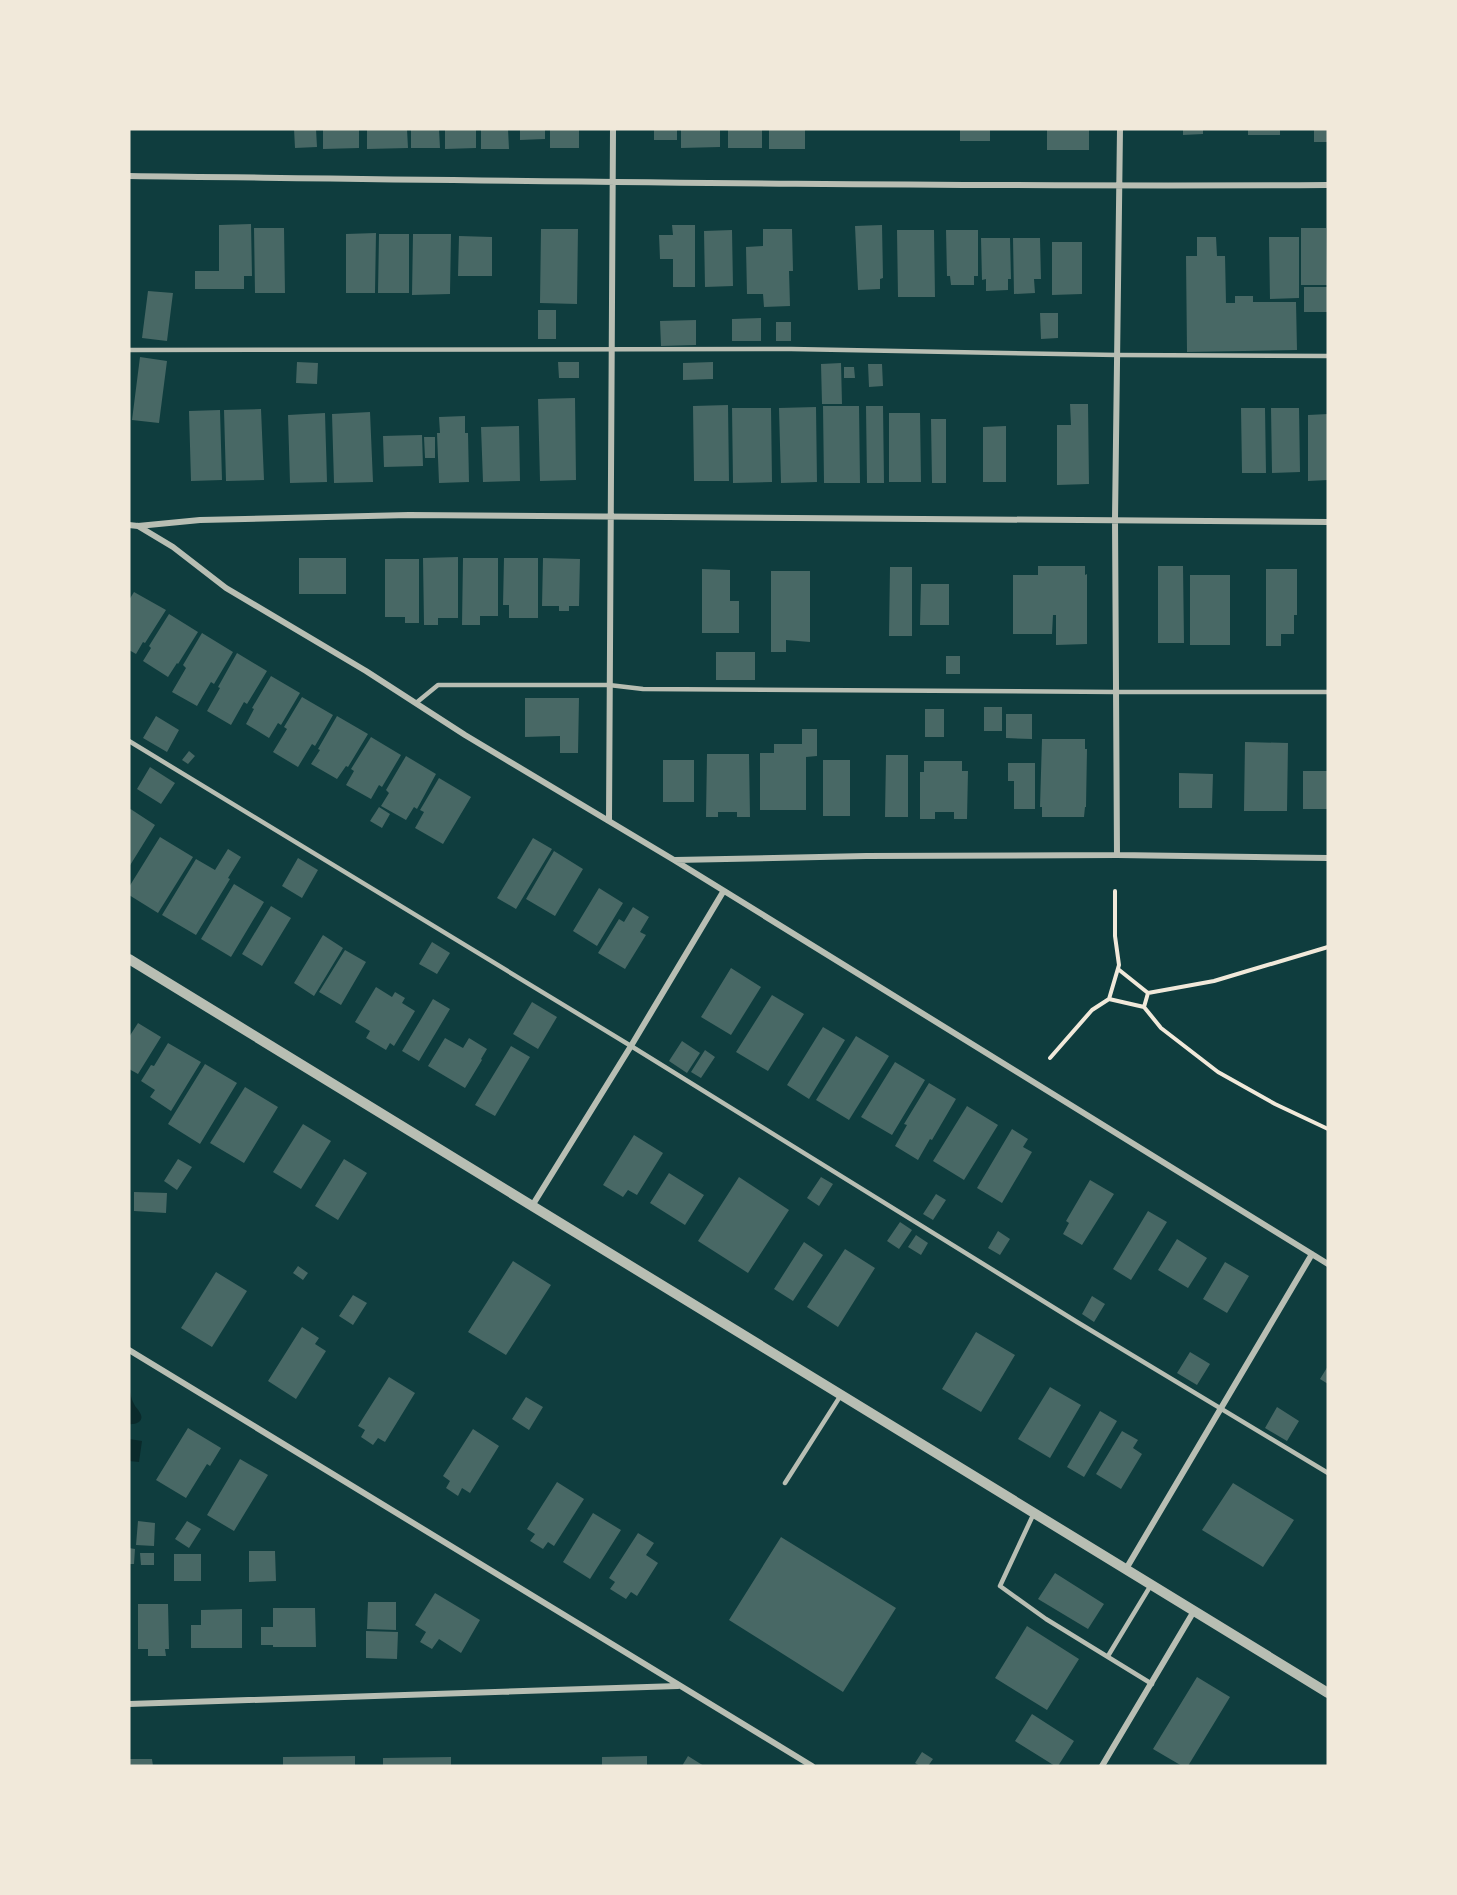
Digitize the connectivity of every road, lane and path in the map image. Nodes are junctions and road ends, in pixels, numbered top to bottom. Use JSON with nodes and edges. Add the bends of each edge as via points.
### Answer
{"nodes":[{"id":1,"x":613,"y":129,"type":"edge"},
{"id":2,"x":1120,"y":129,"type":"edge"},
{"id":3,"x":129,"y":176,"type":"edge"},
{"id":4,"x":613,"y":182,"type":"junction"},
{"id":5,"x":1328,"y":184,"type":"edge"},
{"id":6,"x":1120,"y":186,"type":"junction"},
{"id":7,"x":611,"y":348,"type":"junction"},
{"id":8,"x":129,"y":350,"type":"edge"},
{"id":9,"x":1117,"y":355,"type":"junction"},
{"id":10,"x":1328,"y":356,"type":"edge"},
{"id":11,"x":612,"y":518,"type":"junction"},
{"id":12,"x":1115,"y":519,"type":"junction"},
{"id":13,"x":1328,"y":522,"type":"edge"},
{"id":14,"x":129,"y":525,"type":"edge"},
{"id":15,"x":138,"y":526,"type":"junction"},
{"id":16,"x":609,"y":685,"type":"junction"},
{"id":17,"x":1328,"y":692,"type":"edge"},
{"id":18,"x":1117,"y":693,"type":"junction"},
{"id":19,"x":416,"y":703,"type":"junction"},
{"id":20,"x":129,"y":741,"type":"edge"},
{"id":21,"x":609,"y":821,"type":"junction"},
{"id":22,"x":1117,"y":855,"type":"junction"},
{"id":23,"x":1328,"y":858,"type":"edge"},
{"id":24,"x":674,"y":860,"type":"junction"},
{"id":25,"x":1115,"y":891,"type":"dead end"},
{"id":26,"x":723,"y":892,"type":"junction"},
{"id":27,"x":1328,"y":947,"type":"edge"},
{"id":28,"x":129,"y":959,"type":"edge"},
{"id":29,"x":1118,"y":969,"type":"junction"},
{"id":30,"x":1148,"y":993,"type":"junction"},
{"id":31,"x":1109,"y":999,"type":"junction"},
{"id":32,"x":1144,"y":1007,"type":"junction"},
{"id":33,"x":631,"y":1046,"type":"junction"},
{"id":34,"x":1050,"y":1058,"type":"dead end"},
{"id":35,"x":1328,"y":1129,"type":"edge"},
{"id":36,"x":532,"y":1206,"type":"junction"},
{"id":37,"x":1312,"y":1254,"type":"junction"},
{"id":38,"x":1328,"y":1264,"type":"edge"},
{"id":39,"x":129,"y":1350,"type":"edge"},
{"id":40,"x":841,"y":1395,"type":"junction"},
{"id":41,"x":1222,"y":1409,"type":"junction"},
{"id":42,"x":1328,"y":1473,"type":"edge"},
{"id":43,"x":785,"y":1483,"type":"dead end"},
{"id":44,"x":1034,"y":1513,"type":"junction"},
{"id":45,"x":1126,"y":1569,"type":"junction"},
{"id":46,"x":1151,"y":1585,"type":"junction"},
{"id":47,"x":1194,"y":1611,"type":"junction"},
{"id":48,"x":1108,"y":1656,"type":"junction"},
{"id":49,"x":1152,"y":1684,"type":"junction"},
{"id":50,"x":679,"y":1686,"type":"junction"},
{"id":51,"x":1328,"y":1693,"type":"edge"},
{"id":52,"x":129,"y":1704,"type":"edge"},
{"id":53,"x":812,"y":1766,"type":"edge"},
{"id":54,"x":1102,"y":1766,"type":"edge"}],
"edges":[{"from":1,"to":4,"type":"street"},
{"from":2,"to":6,"type":"street"},
{"from":3,"to":4,"type":"street"},
{"from":4,"to":6,"type":"street"},
{"from":4,"to":7,"type":"street"},
{"from":5,"to":6,"type":"street"},
{"from":6,"to":9,"type":"street"},
{"from":7,"to":8,"type":"lane"},
{"from":7,"to":9,"type":"lane"},
{"from":7,"to":11,"type":"street"},
{"from":9,"to":10,"type":"lane"},
{"from":9,"to":12,"type":"street"},
{"from":11,"to":12,"type":"street"},
{"from":11,"to":15,"type":"street","via":[[409,515],[200,520]]},
{"from":11,"to":16,"type":"street"},
{"from":12,"to":13,"type":"street"},
{"from":12,"to":18,"type":"street"},
{"from":14,"to":15,"type":"street"},
{"from":15,"to":19,"type":"street","via":[[226,588]]},
{"from":16,"to":18,"type":"lane","via":[[643,689]]},
{"from":16,"to":19,"type":"lane","via":[[438,685]]},
{"from":16,"to":21,"type":"street"},
{"from":17,"to":18,"type":"lane"},
{"from":18,"to":22,"type":"street"},
{"from":19,"to":21,"type":"street"},
{"from":20,"to":33,"type":"lane"},
{"from":21,"to":24,"type":"street"},
{"from":22,"to":23,"type":"street"},
{"from":22,"to":24,"type":"street"},
{"from":24,"to":26,"type":"street"},
{"from":25,"to":29,"type":"path"},
{"from":26,"to":33,"type":"street"},
{"from":26,"to":37,"type":"street"},
{"from":27,"to":30,"type":"path","via":[[1214,981]]},
{"from":28,"to":36,"type":"street"},
{"from":29,"to":30,"type":"path"},
{"from":29,"to":31,"type":"path"},
{"from":30,"to":32,"type":"path"},
{"from":31,"to":32,"type":"path"},
{"from":31,"to":34,"type":"path","via":[[1092,1010]]},
{"from":32,"to":35,"type":"path","via":[[1161,1028],[1218,1072]]},
{"from":33,"to":36,"type":"street"},
{"from":33,"to":41,"type":"lane"},
{"from":36,"to":40,"type":"street"},
{"from":37,"to":38,"type":"street"},
{"from":37,"to":41,"type":"street"},
{"from":39,"to":50,"type":"street"},
{"from":40,"to":43,"type":"lane"},
{"from":40,"to":44,"type":"street"},
{"from":41,"to":42,"type":"lane"},
{"from":41,"to":45,"type":"street"},
{"from":44,"to":45,"type":"street"},
{"from":44,"to":48,"type":"lane","via":[[1000,1586]]},
{"from":45,"to":46,"type":"street"},
{"from":46,"to":47,"type":"street"},
{"from":46,"to":48,"type":"lane"},
{"from":47,"to":49,"type":"street"},
{"from":47,"to":51,"type":"street"},
{"from":48,"to":49,"type":"lane"},
{"from":49,"to":54,"type":"street"},
{"from":50,"to":52,"type":"street"},
{"from":50,"to":53,"type":"street"}]}
